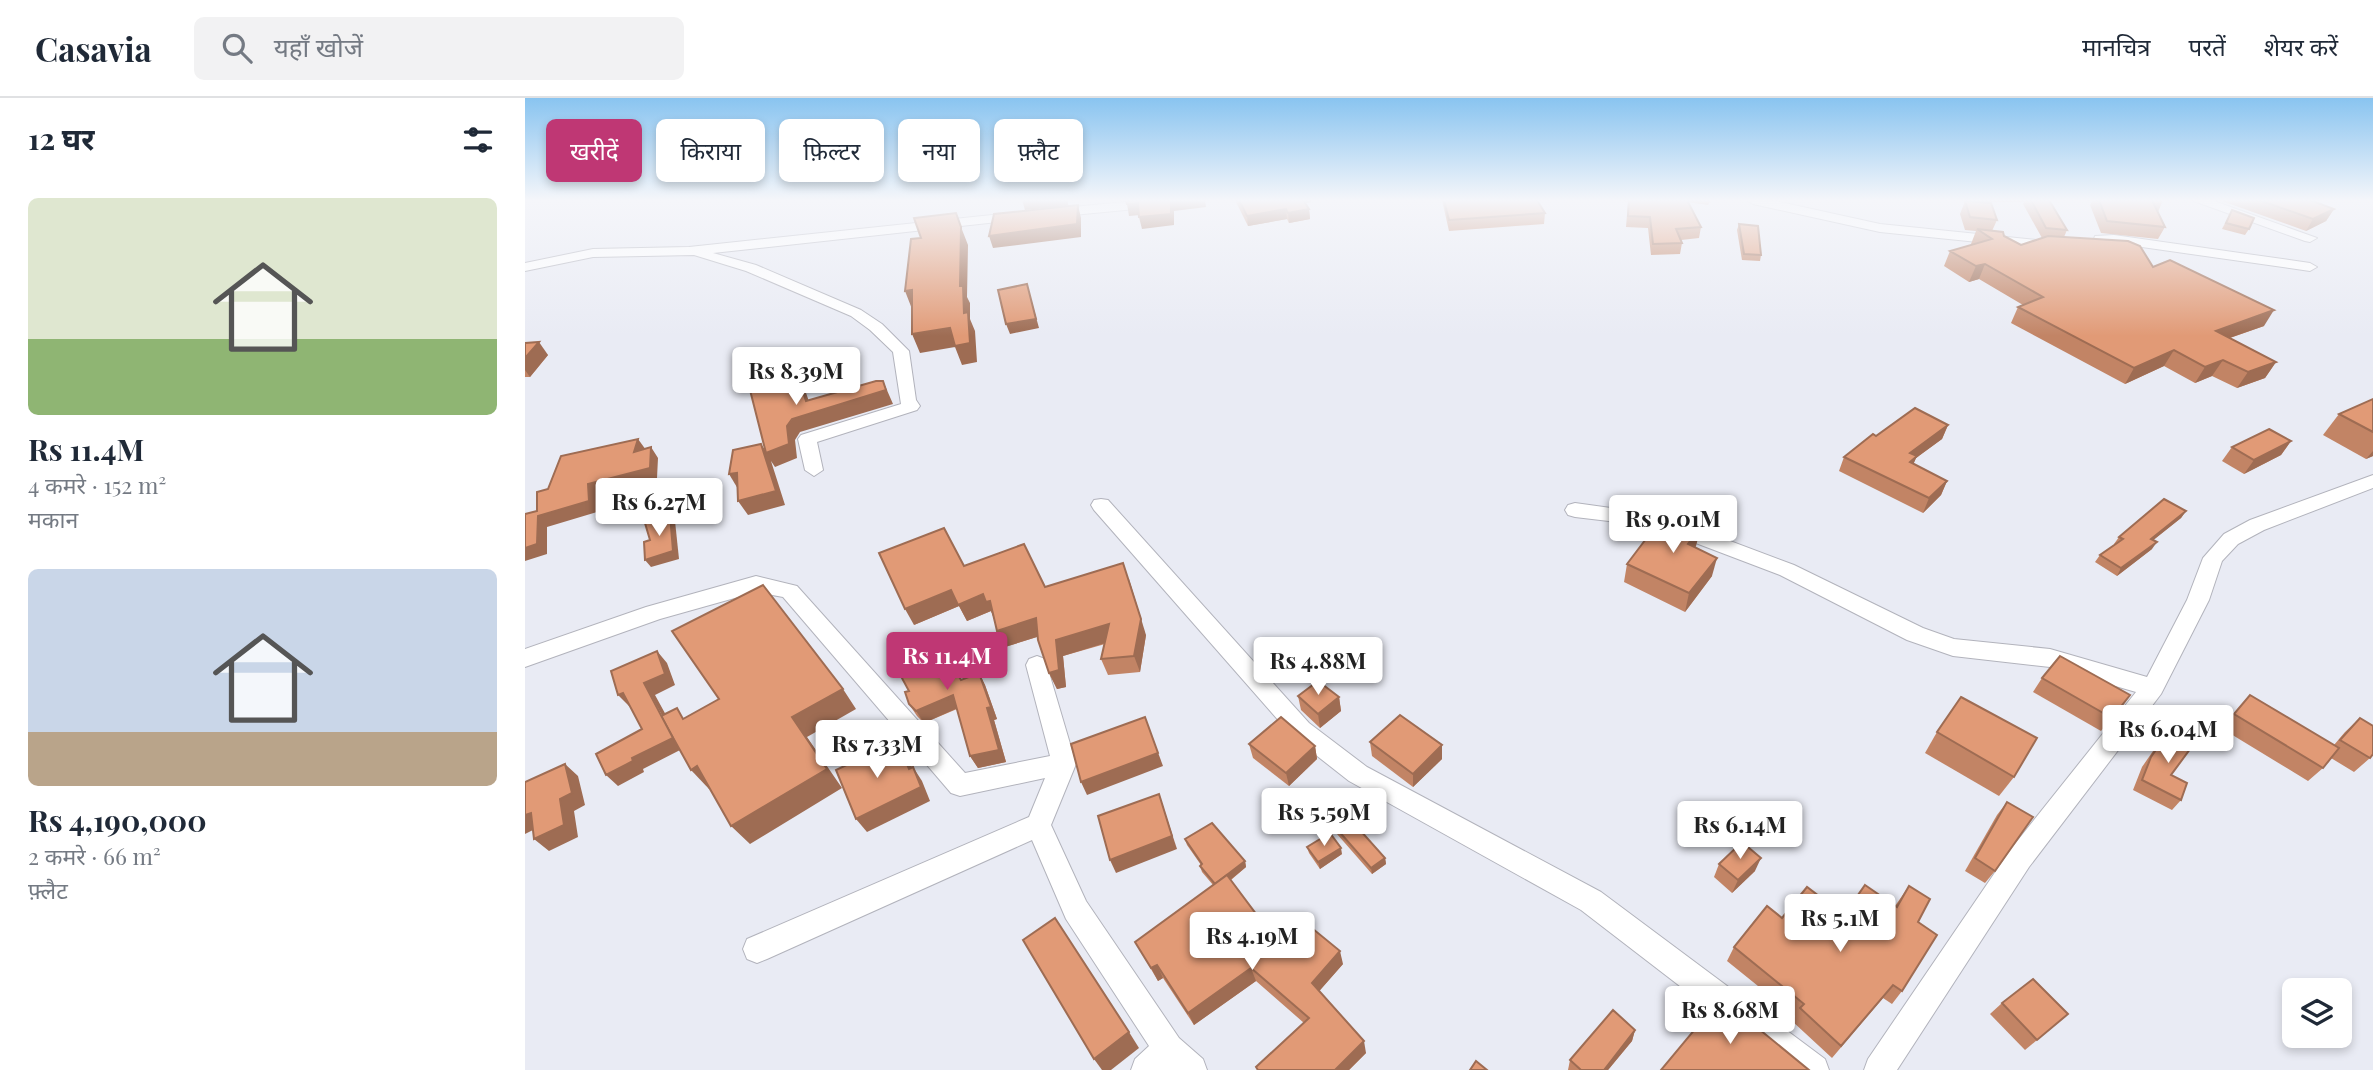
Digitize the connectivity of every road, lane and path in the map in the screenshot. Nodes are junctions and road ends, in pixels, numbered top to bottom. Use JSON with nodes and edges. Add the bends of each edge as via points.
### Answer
{"nodes":[{"id":1,"x":729,"y":245,"type":"edge"},
{"id":2,"x":2050,"y":245,"type":"edge"},
{"id":3,"x":2099,"y":245,"type":"edge"},
{"id":4,"x":2159,"y":245,"type":"edge"},
{"id":5,"x":689,"y":250,"type":"junction"},
{"id":6,"x":525,"y":267,"type":"edge"},
{"id":7,"x":2311,"y":267,"type":"dead end"},
{"id":8,"x":814,"y":470,"type":"dead end"},
{"id":9,"x":2373,"y":481,"type":"edge"},
{"id":10,"x":1101,"y":505,"type":"dead end"},
{"id":11,"x":1575,"y":510,"type":"dead end"},
{"id":12,"x":525,"y":658,"type":"edge"},
{"id":13,"x":1037,"y":665,"type":"dead end"},
{"id":14,"x":2153,"y":688,"type":"junction"},
{"id":15,"x":1064,"y":764,"type":"junction"},
{"id":16,"x":1038,"y":825,"type":"junction"},
{"id":17,"x":757,"y":949,"type":"dead end"},
{"id":18,"x":1168,"y":1049,"type":"junction"},
{"id":19,"x":1886,"y":1067,"type":"edge"},
{"id":20,"x":1146,"y":1070,"type":"edge"},
{"id":21,"x":1192,"y":1070,"type":"edge"},
{"id":22,"x":1814,"y":1070,"type":"edge"}],
"edges":[{"from":1,"to":5,"type":"street"},
{"from":2,"to":3,"type":"street","via":[[2086,249]]},
{"from":4,"to":7,"type":"street"},
{"from":5,"to":6,"type":"street","via":[[593,253]]},
{"from":5,"to":8,"type":"street","via":[[751,268],[856,313],[901,351],[911,406],[807,439]]},
{"from":9,"to":14,"type":"street","via":[[2257,525],[2231,540],[2213,558],[2198,600]]},
{"from":10,"to":22,"type":"street","via":[[1301,730],[1358,774],[1591,901]]},
{"from":11,"to":14,"type":"street","via":[[1654,520],[1787,570],[1915,634],[1953,647],[2050,658]]},
{"from":12,"to":15,"type":"street","via":[[654,613],[756,584],[790,591],[960,785]]},
{"from":13,"to":15,"type":"street"},
{"from":14,"to":19,"type":"street","via":[[2020,858]]},
{"from":15,"to":16,"type":"street"},
{"from":16,"to":17,"type":"street"},
{"from":16,"to":18,"type":"street","via":[[1076,910]]},
{"from":18,"to":20,"type":"street"},
{"from":18,"to":21,"type":"street"}]}
